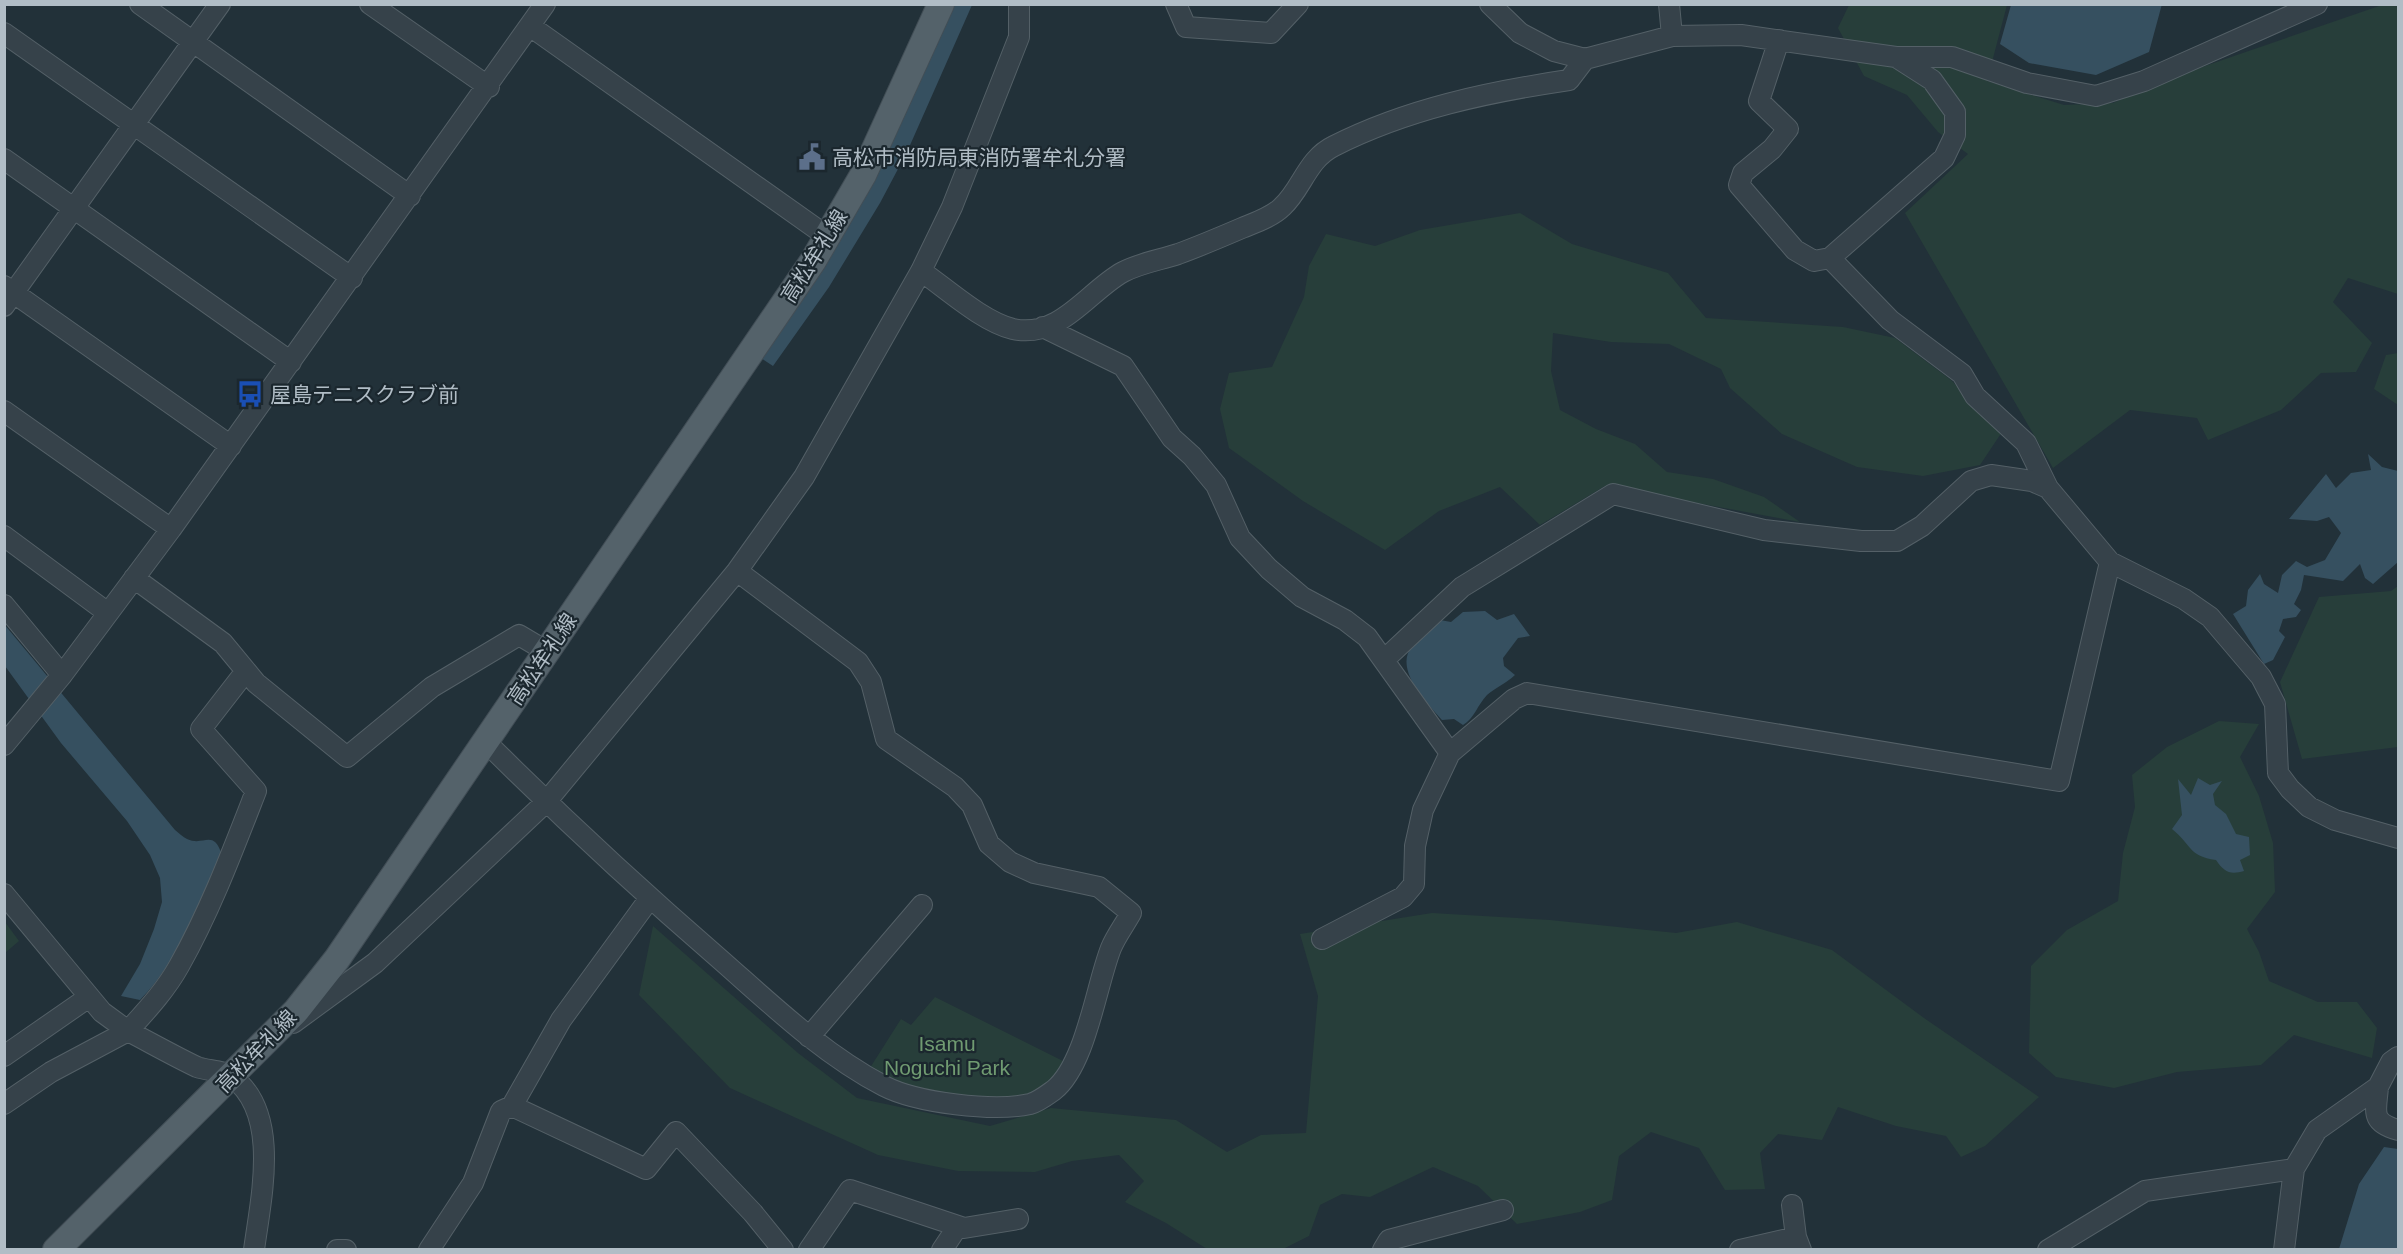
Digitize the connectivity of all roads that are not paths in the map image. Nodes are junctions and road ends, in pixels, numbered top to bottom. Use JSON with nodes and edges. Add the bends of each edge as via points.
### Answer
{"nodes":[{"id":1,"x":140,"y":4,"type":"edge"},
{"id":2,"x":220,"y":4,"type":"edge"},
{"id":3,"x":370,"y":4,"type":"edge"},
{"id":4,"x":545,"y":4,"type":"edge"},
{"id":5,"x":941,"y":4,"type":"edge"},
{"id":6,"x":1019,"y":4,"type":"edge"},
{"id":7,"x":1176,"y":4,"type":"edge"},
{"id":8,"x":1298,"y":4,"type":"edge"},
{"id":9,"x":1490,"y":4,"type":"edge"},
{"id":10,"x":1668,"y":4,"type":"edge"},
{"id":11,"x":2317,"y":4,"type":"edge"},
{"id":12,"x":530,"y":26,"type":"junction"},
{"id":13,"x":4,"y":33,"type":"edge"},
{"id":14,"x":1672,"y":36,"type":"junction"},
{"id":15,"x":1779,"y":40,"type":"junction"},
{"id":16,"x":194,"y":43,"type":"junction"},
{"id":17,"x":1896,"y":57,"type":"junction"},
{"id":18,"x":1585,"y":59,"type":"junction"},
{"id":19,"x":489,"y":87,"type":"junction"},
{"id":20,"x":134,"y":124,"type":"junction"},
{"id":21,"x":4,"y":159,"type":"edge"},
{"id":22,"x":410,"y":196,"type":"junction"},
{"id":23,"x":74,"y":208,"type":"junction"},
{"id":24,"x":828,"y":237,"type":"junction"},
{"id":25,"x":1830,"y":258,"type":"junction"},
{"id":26,"x":921,"y":272,"type":"junction"},
{"id":27,"x":352,"y":278,"type":"junction"},
{"id":28,"x":8,"y":295,"type":"edge"},
{"id":29,"x":1043,"y":327,"type":"junction"},
{"id":30,"x":291,"y":362,"type":"junction"},
{"id":31,"x":4,"y":411,"type":"edge"},
{"id":32,"x":231,"y":446,"type":"junction"},
{"id":33,"x":2048,"y":488,"type":"junction"},
{"id":34,"x":171,"y":529,"type":"junction"},
{"id":35,"x":4,"y":536,"type":"edge"},
{"id":36,"x":2110,"y":562,"type":"junction"},
{"id":37,"x":737,"y":571,"type":"junction"},
{"id":38,"x":134,"y":579,"type":"junction"},
{"id":39,"x":4,"y":605,"type":"edge"},
{"id":40,"x":108,"y":613,"type":"junction"},
{"id":41,"x":546,"y":651,"type":"junction"},
{"id":42,"x":1385,"y":660,"type":"junction"},
{"id":43,"x":246,"y":670,"type":"junction"},
{"id":44,"x":60,"y":679,"type":"junction"},
{"id":45,"x":486,"y":742,"type":"junction"},
{"id":46,"x":4,"y":745,"type":"edge"},
{"id":47,"x":1450,"y":753,"type":"junction"},
{"id":48,"x":546,"y":802,"type":"junction"},
{"id":49,"x":2398,"y":838,"type":"edge"},
{"id":50,"x":4,"y":894,"type":"edge"},
{"id":51,"x":650,"y":898,"type":"junction"},
{"id":52,"x":922,"y":905,"type":"dead end"},
{"id":53,"x":1322,"y":939,"type":"dead end"},
{"id":54,"x":89,"y":996,"type":"junction"},
{"id":55,"x":128,"y":1031,"type":"junction"},
{"id":56,"x":273,"y":1034,"type":"junction"},
{"id":57,"x":809,"y":1037,"type":"junction"},
{"id":58,"x":4,"y":1056,"type":"edge"},
{"id":59,"x":2398,"y":1057,"type":"edge"},
{"id":60,"x":231,"y":1075,"type":"junction"},
{"id":61,"x":2378,"y":1087,"type":"junction"},
{"id":62,"x":4,"y":1104,"type":"edge"},
{"id":63,"x":512,"y":1106,"type":"junction"},
{"id":64,"x":2398,"y":1130,"type":"edge"},
{"id":65,"x":2294,"y":1169,"type":"junction"},
{"id":66,"x":1792,"y":1205,"type":"dead end"},
{"id":67,"x":1503,"y":1210,"type":"dead end"},
{"id":68,"x":1018,"y":1219,"type":"dead end"},
{"id":69,"x":958,"y":1226,"type":"junction"},
{"id":70,"x":1799,"y":1243,"type":"edge"},
{"id":71,"x":56,"y":1250,"type":"edge"},
{"id":72,"x":254,"y":1250,"type":"edge"},
{"id":73,"x":337,"y":1250,"type":"edge"},
{"id":74,"x":346,"y":1250,"type":"edge"},
{"id":75,"x":429,"y":1250,"type":"edge"},
{"id":76,"x":783,"y":1250,"type":"edge"},
{"id":77,"x":809,"y":1250,"type":"edge"},
{"id":78,"x":942,"y":1250,"type":"edge"},
{"id":79,"x":1383,"y":1250,"type":"edge"},
{"id":80,"x":1740,"y":1250,"type":"edge"},
{"id":81,"x":2048,"y":1250,"type":"edge"},
{"id":82,"x":2284,"y":1250,"type":"edge"}],
"edges":[{"from":1,"to":16,"type":"street"},
{"from":2,"to":16,"type":"street"},
{"from":3,"to":19,"type":"street"},
{"from":4,"to":12,"type":"street"},
{"from":5,"to":24,"type":"main road","name":"高松牟礼線","via":[[863,175]]},
{"from":6,"to":26,"type":"street","via":[[1019,37],[952,207]]},
{"from":7,"to":8,"type":"street","via":[[1186,27],[1270,33]]},
{"from":9,"to":18,"type":"street","via":[[1520,33],[1554,51]]},
{"from":10,"to":14,"type":"street"},
{"from":11,"to":17,"type":"street","via":[[2144,81],[2096,96],[2027,83],[1953,57]]},
{"from":12,"to":19,"type":"street"},
{"from":12,"to":24,"type":"street"},
{"from":13,"to":20,"type":"street"},
{"from":14,"to":15,"type":"street","via":[[1741,35]]},
{"from":14,"to":18,"type":"street"},
{"from":15,"to":17,"type":"street"},
{"from":15,"to":25,"type":"street","via":[[1759,101],[1788,129],[1772,149],[1743,173],[1739,185],[1795,250],[1814,261]]},
{"from":16,"to":20,"type":"street"},
{"from":16,"to":22,"type":"street"},
{"from":17,"to":25,"type":"street","via":[[1932,80],[1955,112],[1955,135],[1944,158]]},
{"from":18,"to":29,"type":"street","via":[[1569,80],[1502,90],[1439,106],[1332,147],[1316,158],[1282,207],[1244,227],[1121,273],[1078,310]]},
{"from":19,"to":22,"type":"street"},
{"from":20,"to":23,"type":"street"},
{"from":20,"to":27,"type":"street"},
{"from":21,"to":23,"type":"street"},
{"from":22,"to":27,"type":"street"},
{"from":23,"to":28,"type":"street"},
{"from":23,"to":30,"type":"street"},
{"from":24,"to":41,"type":"main road","name":"高松牟礼線"},
{"from":25,"to":33,"type":"street","via":[[1890,320],[1962,374],[1975,396],[2026,443]]},
{"from":26,"to":29,"type":"street","via":[[993,320],[1014,329]]},
{"from":26,"to":37,"type":"street","via":[[804,477]]},
{"from":27,"to":30,"type":"street"},
{"from":28,"to":32,"type":"street"},
{"from":29,"to":42,"type":"street","via":[[1123,366],[1172,438],[1216,485],[1240,538],[1302,597],[1367,637]]},
{"from":30,"to":32,"type":"street"},
{"from":31,"to":34,"type":"street"},
{"from":32,"to":34,"type":"street"},
{"from":33,"to":36,"type":"street"},
{"from":33,"to":42,"type":"street","via":[[2032,481],[1991,476],[1971,481],[1922,526],[1897,541],[1764,530],[1613,494],[1462,587]]},
{"from":34,"to":38,"type":"street"},
{"from":35,"to":40,"type":"street"},
{"from":36,"to":47,"type":"street","via":[[2059,781],[1527,693],[1514,699]]},
{"from":36,"to":49,"type":"street","via":[[2184,599],[2210,617],[2261,677],[2275,704],[2278,773],[2290,789],[2309,807],[2335,820]]},
{"from":37,"to":48,"type":"street"},
{"from":37,"to":57,"type":"street","via":[[858,662],[871,682],[886,739],[955,787],[972,805],[989,844],[1010,862],[1034,873],[1099,887],[1131,913],[1112,947],[1072,1065],[1056,1089],[1033,1103],[1004,1108],[921,1100],[885,1086]]},
{"from":38,"to":40,"type":"street"},
{"from":38,"to":43,"type":"street","via":[[223,643]]},
{"from":39,"to":44,"type":"street"},
{"from":40,"to":44,"type":"street"},
{"from":41,"to":43,"type":"street","via":[[519,635],[432,687],[347,758],[256,683]]},
{"from":41,"to":45,"type":"main road","name":"高松牟礼線"},
{"from":42,"to":47,"type":"street"},
{"from":43,"to":55,"type":"street","via":[[201,729],[256,790],[226,866],[178,967],[157,999]]},
{"from":44,"to":46,"type":"street"},
{"from":45,"to":48,"type":"street"},
{"from":45,"to":56,"type":"main road","name":"高松牟礼線","via":[[337,959]]},
{"from":47,"to":53,"type":"street","via":[[1423,810],[1415,846],[1414,884],[1403,897]]},
{"from":48,"to":51,"type":"street"},
{"from":48,"to":56,"type":"street","via":[[375,963],[304,1017]]},
{"from":50,"to":54,"type":"street"},
{"from":51,"to":57,"type":"street"},
{"from":51,"to":63,"type":"street","via":[[561,1020]]},
{"from":52,"to":57,"type":"street"},
{"from":54,"to":55,"type":"street","via":[[102,1012]]},
{"from":54,"to":58,"type":"street"},
{"from":55,"to":60,"type":"street","via":[[200,1068]]},
{"from":55,"to":62,"type":"street","via":[[51,1072]]},
{"from":56,"to":60,"type":"main road","name":"高松牟礼線"},
{"from":59,"to":61,"type":"street","via":[[2391,1062]]},
{"from":60,"to":71,"type":"main road","name":"高松牟礼線"},
{"from":60,"to":72,"type":"street","via":[[250,1095],[261,1115],[264,1148]]},
{"from":61,"to":64,"type":"street","via":[[2376,1117],[2382,1126]]},
{"from":61,"to":65,"type":"street","via":[[2317,1130]]},
{"from":63,"to":75,"type":"street","via":[[501,1111],[473,1183]]},
{"from":63,"to":76,"type":"street","via":[[646,1169],[676,1132]]},
{"from":65,"to":81,"type":"street","via":[[2145,1191]]},
{"from":65,"to":82,"type":"street"},
{"from":66,"to":70,"type":"street"},
{"from":67,"to":79,"type":"street","via":[[1389,1240]]},
{"from":68,"to":69,"type":"street"},
{"from":69,"to":77,"type":"street","via":[[850,1190]]},
{"from":69,"to":78,"type":"street"},
{"from":70,"to":80,"type":"street"},
{"from":73,"to":74,"type":"street"}]}
